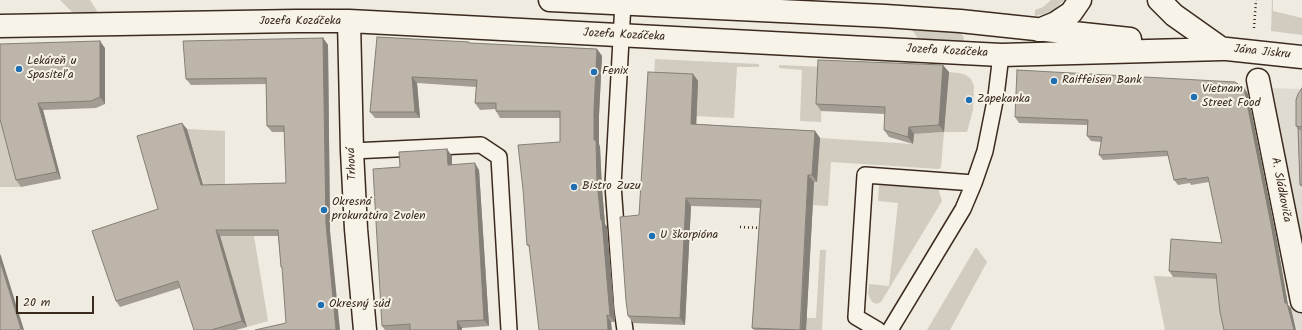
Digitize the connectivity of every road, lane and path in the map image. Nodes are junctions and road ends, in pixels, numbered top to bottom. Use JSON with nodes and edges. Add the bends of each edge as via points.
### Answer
{"nodes":[{"id":1,"x":550,"y":0,"type":"edge"},
{"id":2,"x":1080,"y":0,"type":"edge"},
{"id":3,"x":1159,"y":0,"type":"edge"},
{"id":4,"x":1256,"y":0,"type":"edge"},
{"id":5,"x":623,"y":3,"type":"junction"},
{"id":6,"x":349,"y":22,"type":"junction"},
{"id":7,"x":0,"y":26,"type":"edge"},
{"id":8,"x":1039,"y":30,"type":"junction"},
{"id":9,"x":1254,"y":32,"type":"dead end"},
{"id":10,"x":621,"y":36,"type":"junction"},
{"id":11,"x":1222,"y":49,"type":"junction"},
{"id":12,"x":1001,"y":54,"type":"junction"},
{"id":13,"x":1302,"y":57,"type":"edge"},
{"id":14,"x":1258,"y":80,"type":"dead end"},
{"id":15,"x":352,"y":151,"type":"junction"},
{"id":16,"x":974,"y":183,"type":"junction"},
{"id":17,"x":740,"y":227,"type":"dead end"},
{"id":18,"x":764,"y":228,"type":"edge"},
{"id":19,"x":1302,"y":301,"type":"edge"},
{"id":20,"x":366,"y":330,"type":"edge"},
{"id":21,"x":509,"y":330,"type":"edge"},
{"id":22,"x":625,"y":330,"type":"edge"},
{"id":23,"x":878,"y":330,"type":"edge"},
{"id":24,"x":890,"y":330,"type":"edge"}],
"edges":[{"from":1,"to":5,"type":"street"},
{"from":2,"to":8,"type":"street","via":[[1071,13]]},
{"from":3,"to":11,"type":"street","via":[[1174,15]]},
{"from":4,"to":9,"type":"path"},
{"from":5,"to":8,"type":"street","via":[[885,16]]},
{"from":5,"to":10,"type":"lane"},
{"from":6,"to":7,"type":"street","name":"Jozefa Kozáčeka"},
{"from":6,"to":10,"type":"street","name":"Jozefa Kozáčeka"},
{"from":6,"to":15,"type":"street","name":"Trhová"},
{"from":8,"to":11,"type":"street"},
{"from":10,"to":12,"type":"street","name":"Jozefa Kozáčeka"},
{"from":10,"to":22,"type":"lane","via":[[613,185]]},
{"from":11,"to":12,"type":"street","name":"Jozefa Kozáčeka"},
{"from":11,"to":13,"type":"street","name":"Jána Jiskru"},
{"from":12,"to":16,"type":"lane","via":[[985,151]]},
{"from":14,"to":19,"type":"street","name":"A. Sládkoviča"},
{"from":15,"to":20,"type":"street","name":"Trhová","via":[[356,229]]},
{"from":15,"to":21,"type":"lane","via":[[481,144],[499,158]]},
{"from":16,"to":23,"type":"lane","via":[[865,175],[856,317]]},
{"from":16,"to":24,"type":"lane","via":[[963,209]]},
{"from":17,"to":18,"type":"path"}]}
